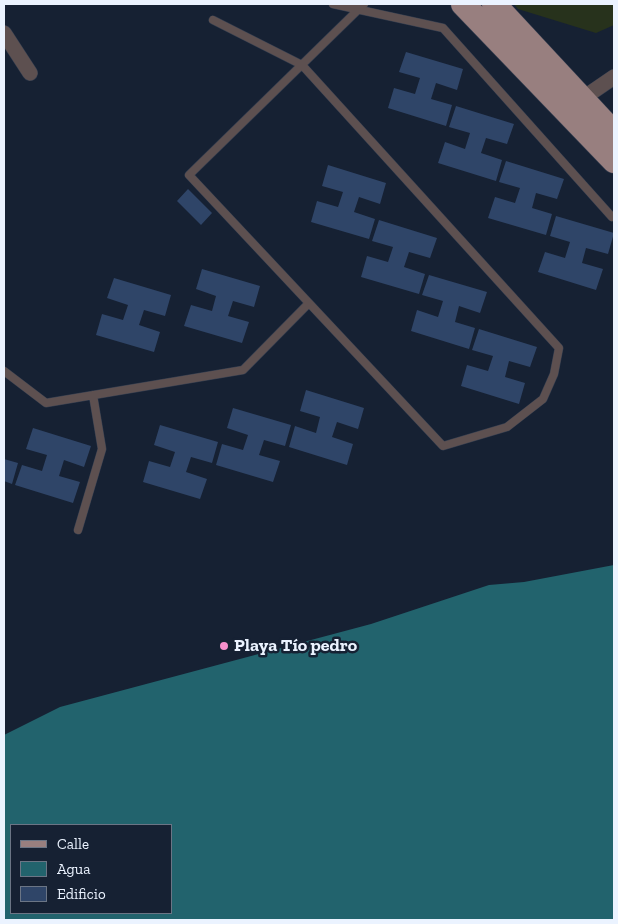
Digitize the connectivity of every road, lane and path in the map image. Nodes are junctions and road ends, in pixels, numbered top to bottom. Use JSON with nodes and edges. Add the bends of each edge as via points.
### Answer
{"nodes":[{"id":1,"x":333,"y":4,"type":"edge"},
{"id":2,"x":364,"y":4,"type":"edge"},
{"id":3,"x":463,"y":4,"type":"edge"},
{"id":4,"x":494,"y":4,"type":"edge"},
{"id":5,"x":358,"y":10,"type":"junction"},
{"id":6,"x":213,"y":20,"type":"dead end"},
{"id":7,"x":4,"y":33,"type":"edge"},
{"id":8,"x":302,"y":65,"type":"junction"},
{"id":9,"x":30,"y":73,"type":"dead end"},
{"id":10,"x":614,"y":77,"type":"edge"},
{"id":11,"x":574,"y":105,"type":"junction"},
{"id":12,"x":614,"y":133,"type":"edge"},
{"id":13,"x":614,"y":161,"type":"edge"},
{"id":14,"x":612,"y":216,"type":"dead end"},
{"id":15,"x":309,"y":303,"type":"junction"},
{"id":16,"x":4,"y":371,"type":"edge"},
{"id":17,"x":94,"y":394,"type":"junction"},
{"id":18,"x":78,"y":530,"type":"dead end"}],
"edges":[{"from":1,"to":5,"type":"lane"},
{"from":2,"to":5,"type":"lane"},
{"from":3,"to":11,"type":"main road"},
{"from":4,"to":11,"type":"main road"},
{"from":5,"to":8,"type":"lane"},
{"from":5,"to":14,"type":"lane","via":[[443,28]]},
{"from":6,"to":8,"type":"lane"},
{"from":7,"to":9,"type":"street"},
{"from":8,"to":15,"type":"lane","via":[[190,175]]},
{"from":8,"to":15,"type":"lane","via":[[559,348],[554,374],[543,399],[507,427],[443,446]]},
{"from":10,"to":11,"type":"street"},
{"from":11,"to":12,"type":"main road"},
{"from":11,"to":13,"type":"main road"},
{"from":15,"to":17,"type":"lane","via":[[243,370]]},
{"from":16,"to":17,"type":"lane","via":[[46,403]]},
{"from":17,"to":18,"type":"lane","via":[[102,449]]}]}
